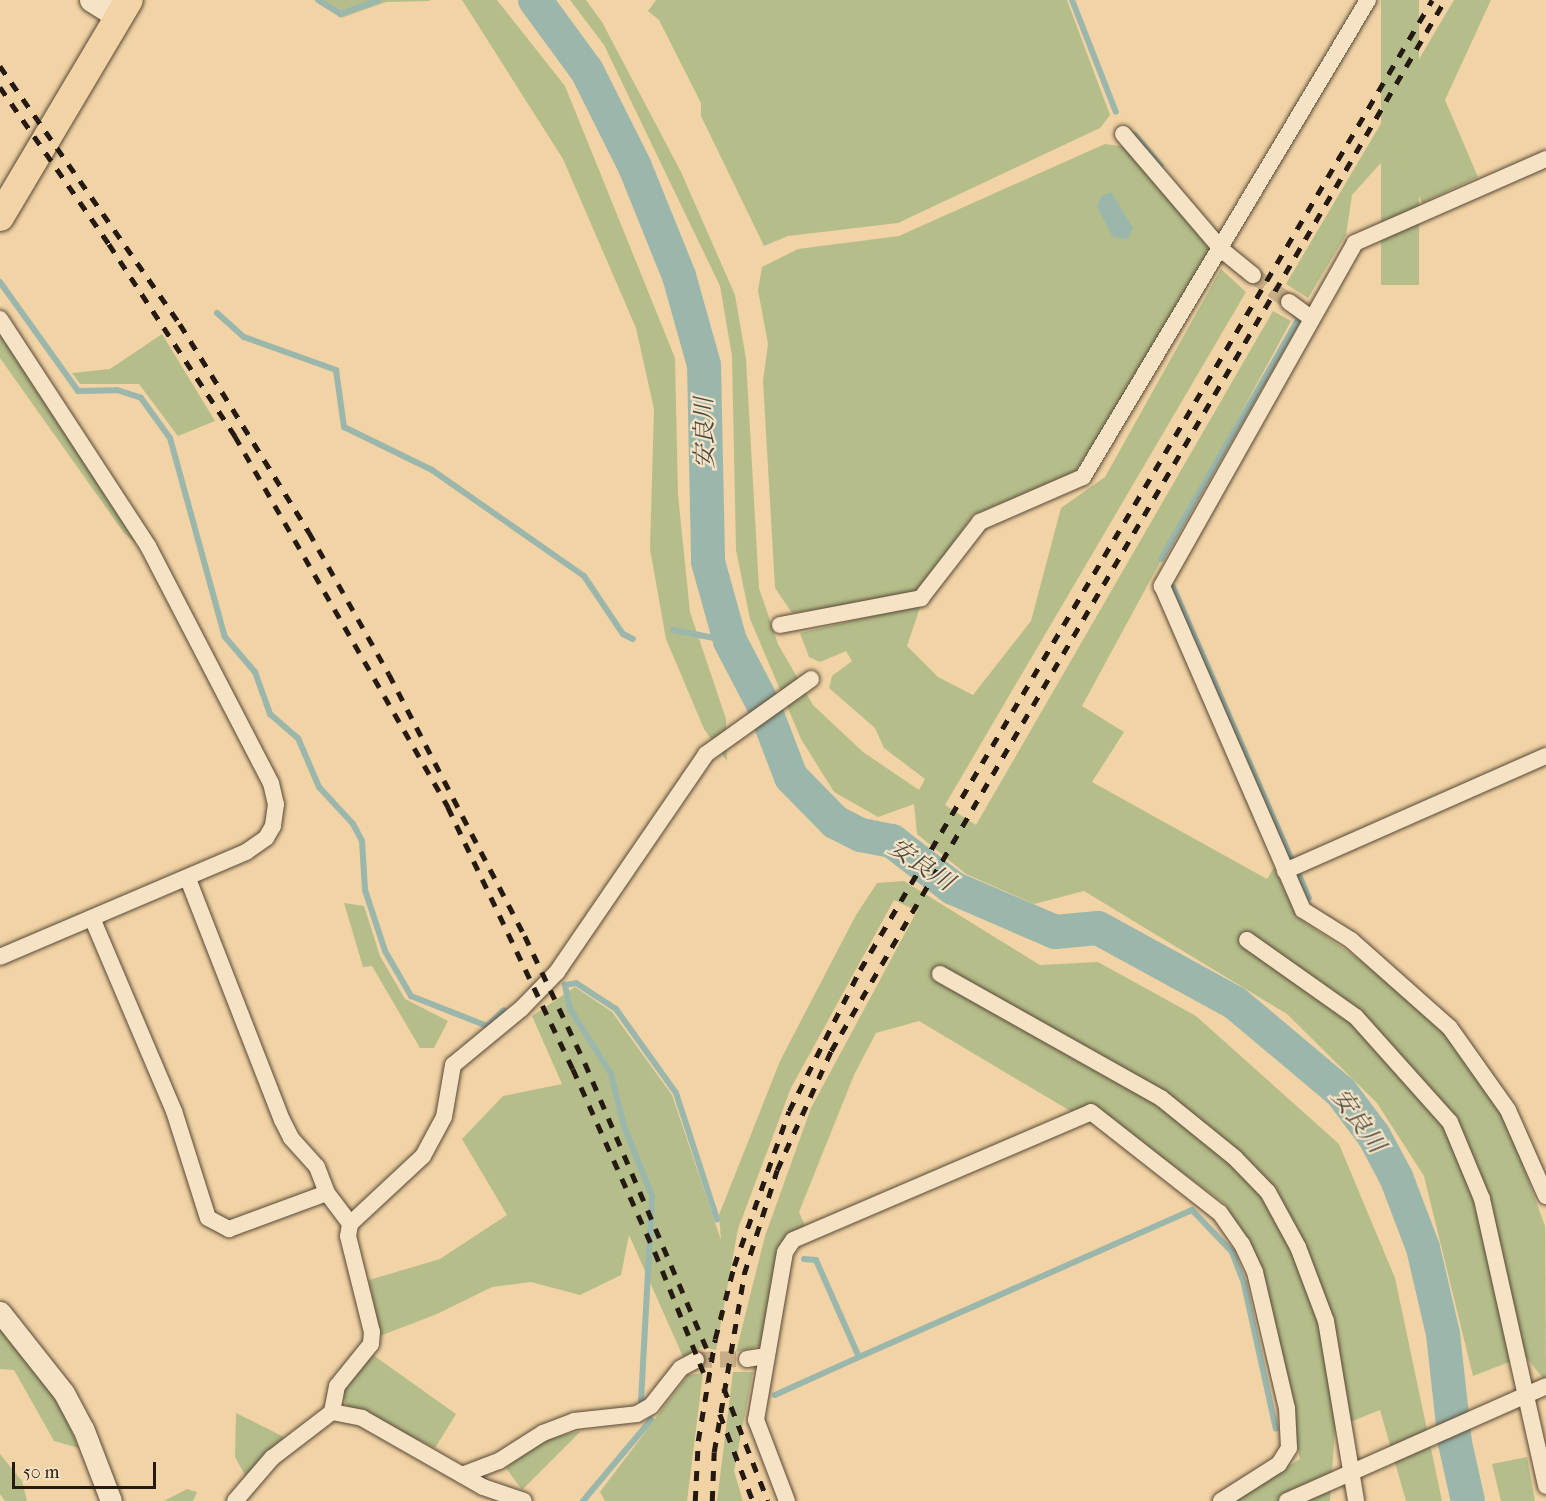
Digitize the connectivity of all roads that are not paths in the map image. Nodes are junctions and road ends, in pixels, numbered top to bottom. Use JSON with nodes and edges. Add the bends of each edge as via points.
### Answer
{"nodes":[{"id":1,"x":92,"y":0,"type":"edge"},
{"id":2,"x":1368,"y":0,"type":"edge"},
{"id":3,"x":124,"y":8,"type":"edge"},
{"id":4,"x":1123,"y":134,"type":"dead end"},
{"id":5,"x":1546,"y":159,"type":"edge"},
{"id":6,"x":0,"y":218,"type":"edge"},
{"id":7,"x":1222,"y":250,"type":"junction"},
{"id":8,"x":1253,"y":275,"type":"tunnel mouth"},
{"id":9,"x":1289,"y":302,"type":"tunnel mouth"},
{"id":10,"x":1311,"y":318,"type":"junction"},
{"id":11,"x":0,"y":319,"type":"edge"},
{"id":12,"x":780,"y":625,"type":"dead end"},
{"id":13,"x":807,"y":682,"type":"dead end"},
{"id":14,"x":1546,"y":756,"type":"edge"},
{"id":15,"x":1285,"y":871,"type":"junction"},
{"id":16,"x":188,"y":879,"type":"junction"},
{"id":17,"x":92,"y":918,"type":"junction"},
{"id":18,"x":1247,"y":940,"type":"dead end"},
{"id":19,"x":0,"y":957,"type":"edge"},
{"id":20,"x":940,"y":974,"type":"dead end"},
{"id":21,"x":327,"y":1193,"type":"junction"},
{"id":22,"x":1546,"y":1196,"type":"edge"},
{"id":23,"x":350,"y":1224,"type":"junction"},
{"id":24,"x":0,"y":1312,"type":"edge"},
{"id":25,"x":767,"y":1356,"type":"junction"},
{"id":26,"x":747,"y":1359,"type":"tunnel mouth"},
{"id":27,"x":696,"y":1360,"type":"tunnel mouth"},
{"id":28,"x":1546,"y":1386,"type":"edge"},
{"id":29,"x":1523,"y":1397,"type":"junction"},
{"id":30,"x":332,"y":1412,"type":"junction"},
{"id":31,"x":1357,"y":1470,"type":"junction"},
{"id":32,"x":462,"y":1475,"type":"junction"},
{"id":33,"x":1546,"y":1486,"type":"edge"},
{"id":34,"x":111,"y":1501,"type":"edge"},
{"id":35,"x":235,"y":1501,"type":"edge"},
{"id":36,"x":524,"y":1501,"type":"edge"},
{"id":37,"x":787,"y":1501,"type":"edge"},
{"id":38,"x":1221,"y":1501,"type":"edge"},
{"id":39,"x":1287,"y":1501,"type":"edge"},
{"id":40,"x":1356,"y":1501,"type":"edge"}],
"edges":[{"from":1,"to":3,"type":"main road"},
{"from":2,"to":7,"type":"street"},
{"from":3,"to":6,"type":"highway"},
{"from":4,"to":7,"type":"street"},
{"from":5,"to":10,"type":"street","via":[[1355,243]]},
{"from":7,"to":8,"type":"street"},
{"from":7,"to":12,"type":"street","via":[[1083,477],[980,522],[921,597]]},
{"from":9,"to":10,"type":"street"},
{"from":10,"to":15,"type":"street","via":[[1161,586]]},
{"from":11,"to":16,"type":"street","via":[[148,546],[271,783],[276,804],[273,826],[266,838]]},
{"from":13,"to":23,"type":"street","via":[[706,754],[556,972],[521,1009],[453,1065],[444,1117],[423,1156]]},
{"from":14,"to":15,"type":"street"},
{"from":15,"to":22,"type":"street","via":[[1303,910],[1351,940],[1450,1028],[1508,1110]]},
{"from":16,"to":17,"type":"street"},
{"from":16,"to":21,"type":"street","via":[[282,1120],[291,1138],[317,1167]]},
{"from":17,"to":19,"type":"street"},
{"from":17,"to":21,"type":"street","via":[[174,1111],[208,1218],[229,1229]]},
{"from":18,"to":29,"type":"street","via":[[1356,1017],[1450,1122],[1482,1199]]},
{"from":20,"to":31,"type":"street","via":[[1161,1098],[1235,1158],[1268,1192],[1298,1247],[1326,1321]]},
{"from":21,"to":23,"type":"street"},
{"from":23,"to":30,"type":"street","via":[[348,1236],[372,1332],[371,1344],[337,1386]]},
{"from":24,"to":34,"type":"street","via":[[64,1393],[83,1428]]},
{"from":25,"to":26,"type":"street"},
{"from":25,"to":37,"type":"street","via":[[756,1420]]},
{"from":25,"to":38,"type":"street","via":[[785,1252],[793,1240],[1091,1112],[1220,1213],[1242,1244],[1255,1272],[1287,1408],[1289,1448],[1279,1464]]},
{"from":27,"to":32,"type":"street","via":[[681,1368],[651,1406],[637,1414],[574,1421],[543,1433],[499,1461]]},
{"from":28,"to":29,"type":"street"},
{"from":29,"to":31,"type":"street"},
{"from":29,"to":33,"type":"street"},
{"from":30,"to":32,"type":"street","via":[[362,1418]]},
{"from":30,"to":35,"type":"street","via":[[272,1458]]},
{"from":31,"to":39,"type":"street"},
{"from":31,"to":40,"type":"street"},
{"from":32,"to":36,"type":"street"}]}
